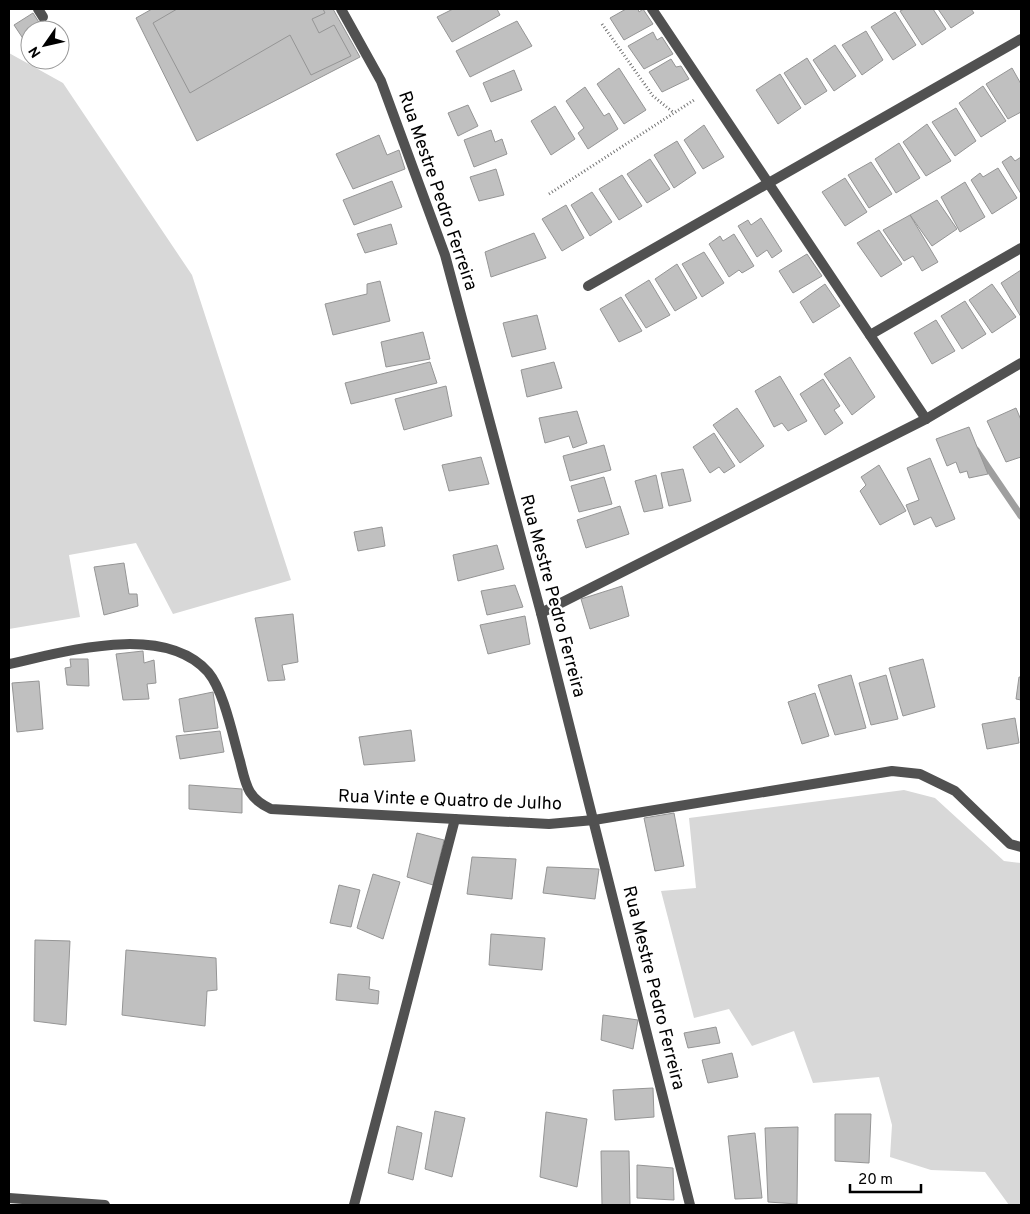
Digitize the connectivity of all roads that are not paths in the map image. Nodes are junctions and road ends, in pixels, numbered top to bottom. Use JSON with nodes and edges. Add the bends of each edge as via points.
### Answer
{"nodes":[{"id":1,"x":341,"y":9,"type":"edge"},
{"id":2,"x":652,"y":9,"type":"edge"},
{"id":3,"x":1021,"y":39,"type":"edge"},
{"id":4,"x":769,"y":184,"type":"junction"},
{"id":5,"x":1021,"y":248,"type":"edge"},
{"id":6,"x":588,"y":286,"type":"dead end"},
{"id":7,"x":870,"y":335,"type":"junction"},
{"id":8,"x":1021,"y":363,"type":"edge"},
{"id":9,"x":926,"y":419,"type":"junction"},
{"id":10,"x":541,"y":613,"type":"junction"},
{"id":11,"x":9,"y":664,"type":"edge"},
{"id":12,"x":455,"y":819,"type":"junction"},
{"id":13,"x":594,"y":820,"type":"junction"},
{"id":14,"x":1021,"y":847,"type":"edge"},
{"id":15,"x":9,"y":1198,"type":"edge"},
{"id":16,"x":48,"y":1203,"type":"edge"},
{"id":17,"x":105,"y":1205,"type":"edge"},
{"id":18,"x":354,"y":1205,"type":"edge"},
{"id":19,"x":690,"y":1205,"type":"edge"}],
"edges":[{"from":1,"to":10,"type":"street","name":"Rua Mestre Pedro Ferreira","via":[[382,81],[445,255]]},
{"from":2,"to":4,"type":"street"},
{"from":3,"to":4,"type":"street"},
{"from":4,"to":6,"type":"street"},
{"from":4,"to":7,"type":"street"},
{"from":5,"to":7,"type":"street"},
{"from":7,"to":9,"type":"street"},
{"from":8,"to":9,"type":"street"},
{"from":9,"to":10,"type":"street"},
{"from":10,"to":13,"type":"street","name":"Rua Mestre Pedro Ferreira"},
{"from":11,"to":12,"type":"street","name":"Rua Vinte e Quatro de Julho","via":[[104,644],[164,647],[184,654],[208,673],[224,704],[248,792],[260,804],[271,809]]},
{"from":12,"to":13,"type":"street","name":"Rua Vinte e Quatro de Julho","via":[[549,824]]},
{"from":12,"to":18,"type":"street"},
{"from":13,"to":14,"type":"street","name":"Rua Vinte e Quatro de Julho","via":[[892,771],[920,774],[954,791],[1010,844]]},
{"from":13,"to":19,"type":"street","name":"Rua Mestre Pedro Ferreira"},
{"from":15,"to":16,"type":"street"},
{"from":16,"to":17,"type":"street"}]}
